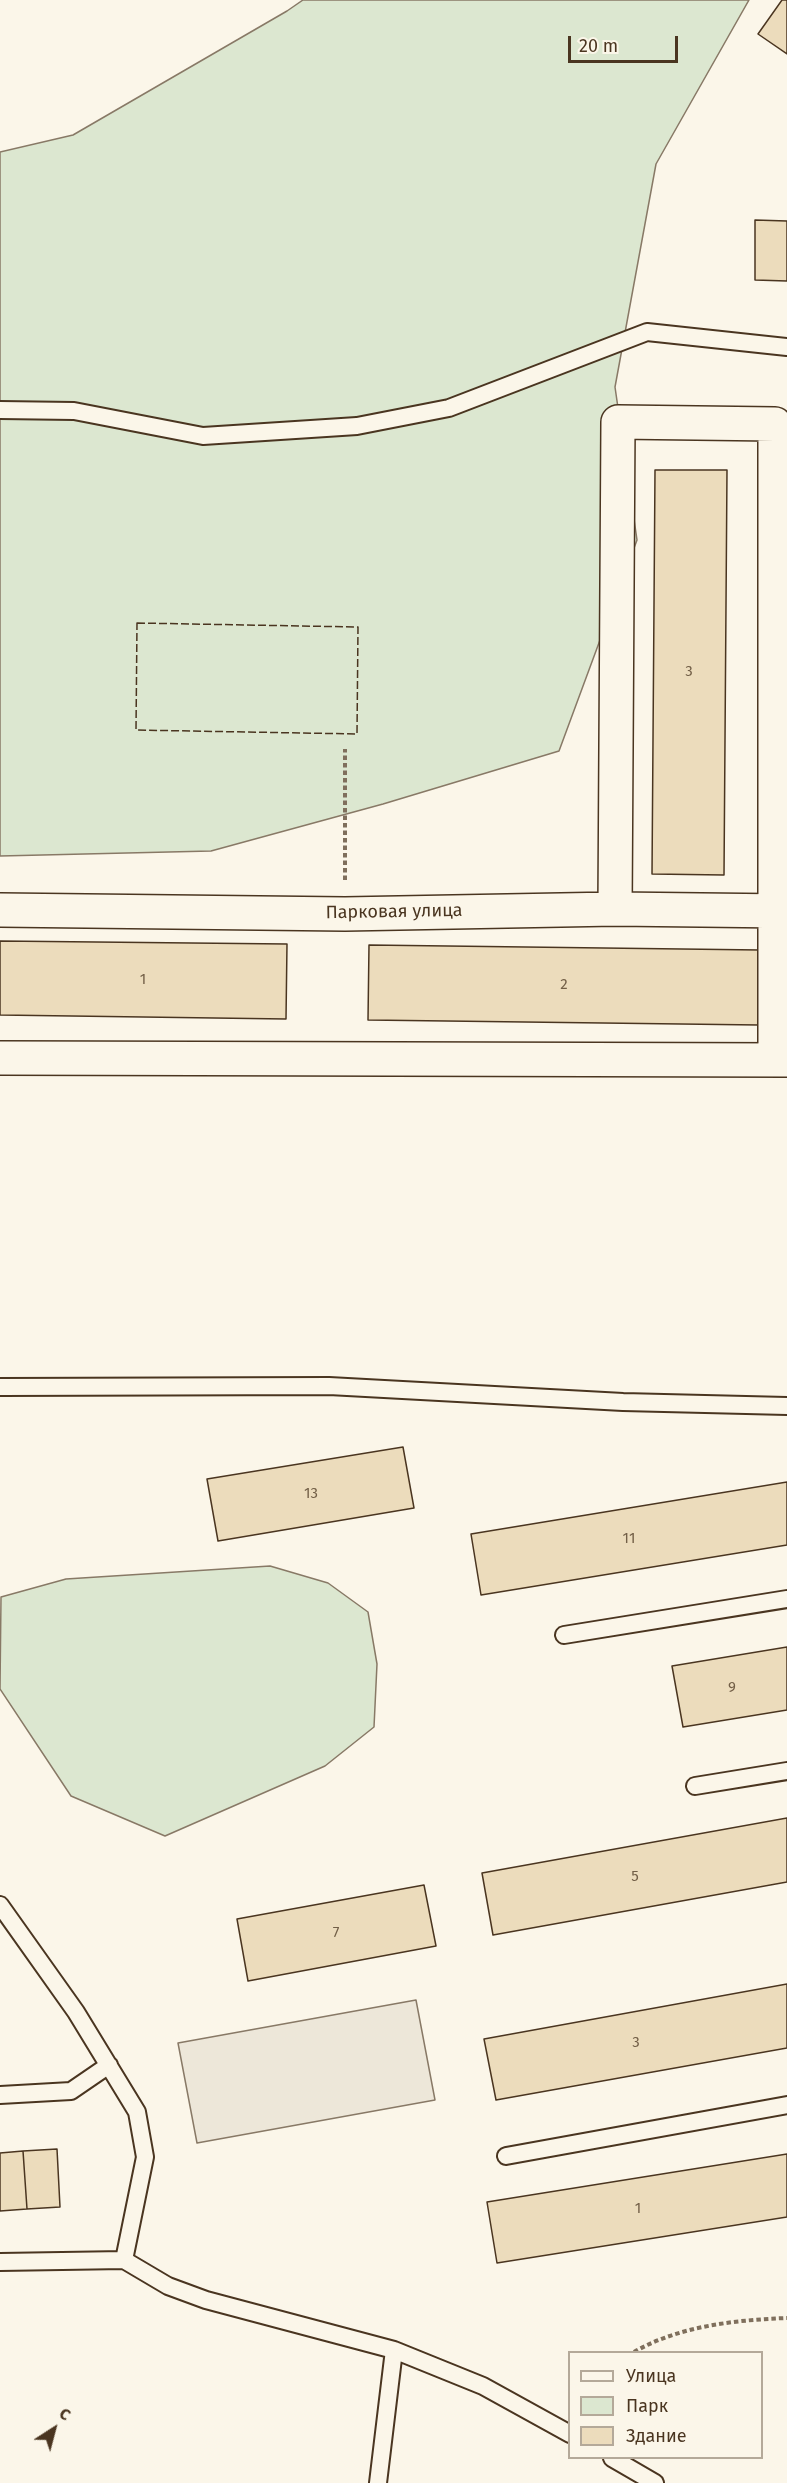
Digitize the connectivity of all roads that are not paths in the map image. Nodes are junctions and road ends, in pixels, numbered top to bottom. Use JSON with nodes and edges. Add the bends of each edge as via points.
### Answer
{"nodes":[{"id":1,"x":787,"y":347,"type":"edge"},
{"id":2,"x":0,"y":410,"type":"edge"},
{"id":3,"x":781,"y":501,"type":"edge"},
{"id":4,"x":781,"y":598,"type":"edge"},
{"id":5,"x":781,"y":755,"type":"edge"},
{"id":6,"x":615,"y":909,"type":"junction"},
{"id":7,"x":0,"y":910,"type":"edge"},
{"id":8,"x":781,"y":911,"type":"edge"},
{"id":9,"x":0,"y":1058,"type":"edge"},
{"id":10,"x":781,"y":1060,"type":"edge"},
{"id":11,"x":0,"y":1387,"type":"edge"},
{"id":12,"x":787,"y":1406,"type":"edge"},
{"id":13,"x":787,"y":1599,"type":"edge"},
{"id":14,"x":564,"y":1635,"type":"dead end"},
{"id":15,"x":787,"y":1770,"type":"edge"},
{"id":16,"x":694,"y":1786,"type":"dead end"},
{"id":17,"x":0,"y":1905,"type":"edge"},
{"id":18,"x":7,"y":1926,"type":"edge"},
{"id":19,"x":109,"y":2065,"type":"junction"},
{"id":20,"x":0,"y":2095,"type":"edge"},
{"id":21,"x":787,"y":2105,"type":"edge"},
{"id":22,"x":506,"y":2156,"type":"dead end"},
{"id":23,"x":124,"y":2260,"type":"junction"},
{"id":24,"x":0,"y":2262,"type":"edge"},
{"id":25,"x":394,"y":2350,"type":"junction"},
{"id":26,"x":568,"y":2433,"type":"edge"},
{"id":27,"x":615,"y":2459,"type":"edge"},
{"id":28,"x":378,"y":2483,"type":"edge"},
{"id":29,"x":655,"y":2483,"type":"edge"}],
"edges":[{"from":1,"to":2,"type":"lane","via":[[647,332],[449,408],[357,426],[202,436],[74,411]]},
{"from":3,"to":4,"type":"street"},
{"from":3,"to":6,"type":"street","via":[[775,424],[618,422]]},
{"from":4,"to":5,"type":"street"},
{"from":5,"to":8,"type":"street"},
{"from":6,"to":7,"type":"street","name":"Парковая улица","via":[[345,914]]},
{"from":6,"to":8,"type":"street","name":"Парковая улица"},
{"from":8,"to":10,"type":"street"},
{"from":9,"to":10,"type":"street"},
{"from":11,"to":12,"type":"lane","via":[[329,1386],[623,1402]]},
{"from":13,"to":14,"type":"lane"},
{"from":15,"to":16,"type":"lane"},
{"from":17,"to":18,"type":"lane"},
{"from":18,"to":19,"type":"lane","via":[[76,2012]]},
{"from":19,"to":20,"type":"lane","via":[[71,2091]]},
{"from":19,"to":23,"type":"lane","via":[[136,2112],[145,2157]]},
{"from":21,"to":22,"type":"lane"},
{"from":23,"to":24,"type":"lane"},
{"from":23,"to":25,"type":"lane","via":[[168,2286],[206,2300]]},
{"from":25,"to":26,"type":"lane","via":[[483,2386]]},
{"from":25,"to":28,"type":"lane"},
{"from":27,"to":29,"type":"lane"}]}
